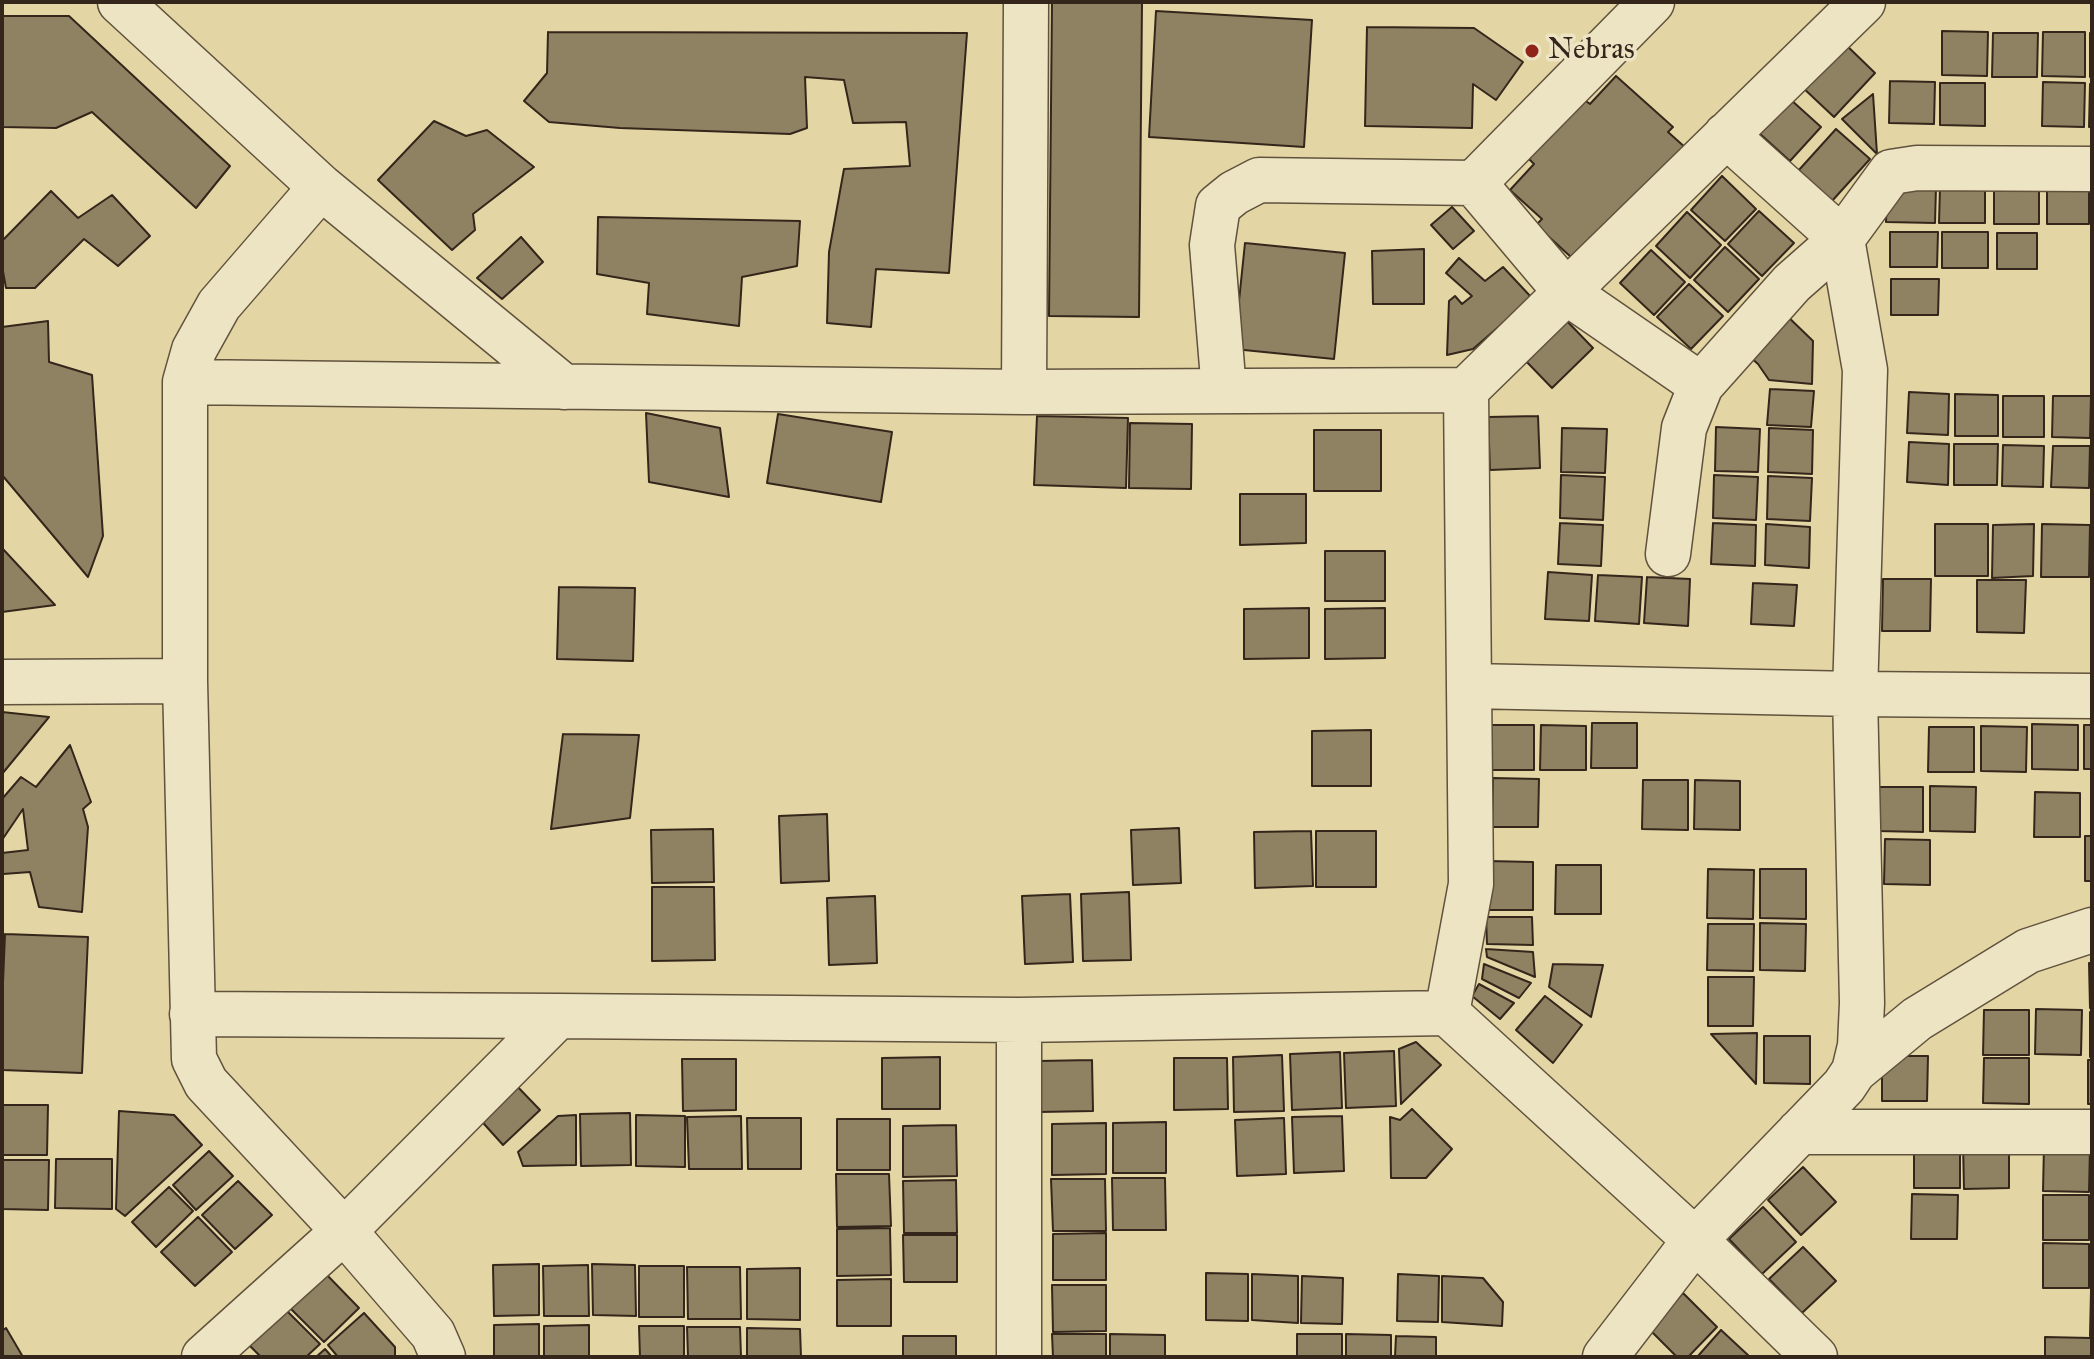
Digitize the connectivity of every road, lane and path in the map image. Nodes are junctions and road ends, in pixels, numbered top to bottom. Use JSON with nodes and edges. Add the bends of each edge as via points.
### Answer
{"nodes":[{"id":1,"x":120,"y":2,"type":"edge"},
{"id":2,"x":1026,"y":2,"type":"edge"},
{"id":3,"x":1652,"y":2,"type":"edge"},
{"id":4,"x":1863,"y":2,"type":"edge"},
{"id":5,"x":1726,"y":135,"type":"junction"},
{"id":6,"x":2092,"y":169,"type":"edge"},
{"id":7,"x":1474,"y":183,"type":"junction"},
{"id":8,"x":321,"y":187,"type":"junction"},
{"id":9,"x":1842,"y":239,"type":"junction"},
{"id":10,"x":1566,"y":292,"type":"junction"},
{"id":11,"x":185,"y":382,"type":"junction"},
{"id":12,"x":1701,"y":385,"type":"junction"},
{"id":13,"x":564,"y":387,"type":"junction"},
{"id":14,"x":1466,"y":390,"type":"junction"},
{"id":15,"x":1224,"y":391,"type":"junction"},
{"id":16,"x":1024,"y":392,"type":"junction"},
{"id":17,"x":1668,"y":554,"type":"dead end"},
{"id":18,"x":185,"y":681,"type":"junction"},
{"id":19,"x":2,"y":682,"type":"edge"},
{"id":20,"x":1469,"y":686,"type":"junction"},
{"id":21,"x":1855,"y":694,"type":"junction"},
{"id":22,"x":2092,"y":696,"type":"edge"},
{"id":23,"x":2092,"y":930,"type":"edge"},
{"id":24,"x":1447,"y":1013,"type":"junction"},
{"id":25,"x":192,"y":1014,"type":"junction"},
{"id":26,"x":558,"y":1016,"type":"junction"},
{"id":27,"x":1019,"y":1020,"type":"junction"},
{"id":28,"x":1854,"y":1071,"type":"junction"},
{"id":29,"x":1799,"y":1132,"type":"junction"},
{"id":30,"x":2092,"y":1132,"type":"edge"},
{"id":31,"x":344,"y":1231,"type":"junction"},
{"id":32,"x":1695,"y":1240,"type":"junction"},
{"id":33,"x":204,"y":1357,"type":"edge"},
{"id":34,"x":443,"y":1357,"type":"edge"},
{"id":35,"x":1019,"y":1357,"type":"edge"},
{"id":36,"x":1605,"y":1357,"type":"edge"},
{"id":37,"x":1815,"y":1357,"type":"edge"}],
"edges":[{"from":1,"to":8,"type":"street"},
{"from":2,"to":16,"type":"street"},
{"from":3,"to":7,"type":"street"},
{"from":4,"to":5,"type":"street"},
{"from":5,"to":9,"type":"street"},
{"from":5,"to":10,"type":"street"},
{"from":6,"to":9,"type":"street","via":[[1891,172]]},
{"from":7,"to":10,"type":"street"},
{"from":7,"to":15,"type":"street","via":[[1259,180],[1218,206],[1212,245]]},
{"from":8,"to":11,"type":"street","via":[[219,305],[194,350]]},
{"from":8,"to":13,"type":"street"},
{"from":9,"to":12,"type":"street","via":[[1792,283]]},
{"from":9,"to":21,"type":"street","via":[[1865,370]]},
{"from":10,"to":12,"type":"street"},
{"from":10,"to":14,"type":"street"},
{"from":11,"to":13,"type":"street"},
{"from":11,"to":18,"type":"street"},
{"from":12,"to":17,"type":"street","via":[[1684,428]]},
{"from":13,"to":16,"type":"street"},
{"from":14,"to":15,"type":"street"},
{"from":14,"to":20,"type":"street"},
{"from":15,"to":16,"type":"street"},
{"from":18,"to":19,"type":"street"},
{"from":18,"to":25,"type":"street"},
{"from":20,"to":21,"type":"street"},
{"from":20,"to":24,"type":"street","via":[[1471,884]]},
{"from":21,"to":22,"type":"street"},
{"from":21,"to":28,"type":"street","via":[[1862,1003]]},
{"from":23,"to":28,"type":"street","via":[[2028,951],[1917,1019]]},
{"from":24,"to":27,"type":"street"},
{"from":24,"to":32,"type":"street"},
{"from":25,"to":26,"type":"street"},
{"from":25,"to":31,"type":"street","via":[[194,1059],[206,1083]]},
{"from":26,"to":27,"type":"street"},
{"from":26,"to":31,"type":"street"},
{"from":27,"to":35,"type":"street"},
{"from":28,"to":29,"type":"street"},
{"from":29,"to":30,"type":"street"},
{"from":29,"to":32,"type":"street"},
{"from":31,"to":33,"type":"street"},
{"from":31,"to":34,"type":"street","via":[[433,1334]]},
{"from":32,"to":36,"type":"street"},
{"from":32,"to":37,"type":"street"}]}
